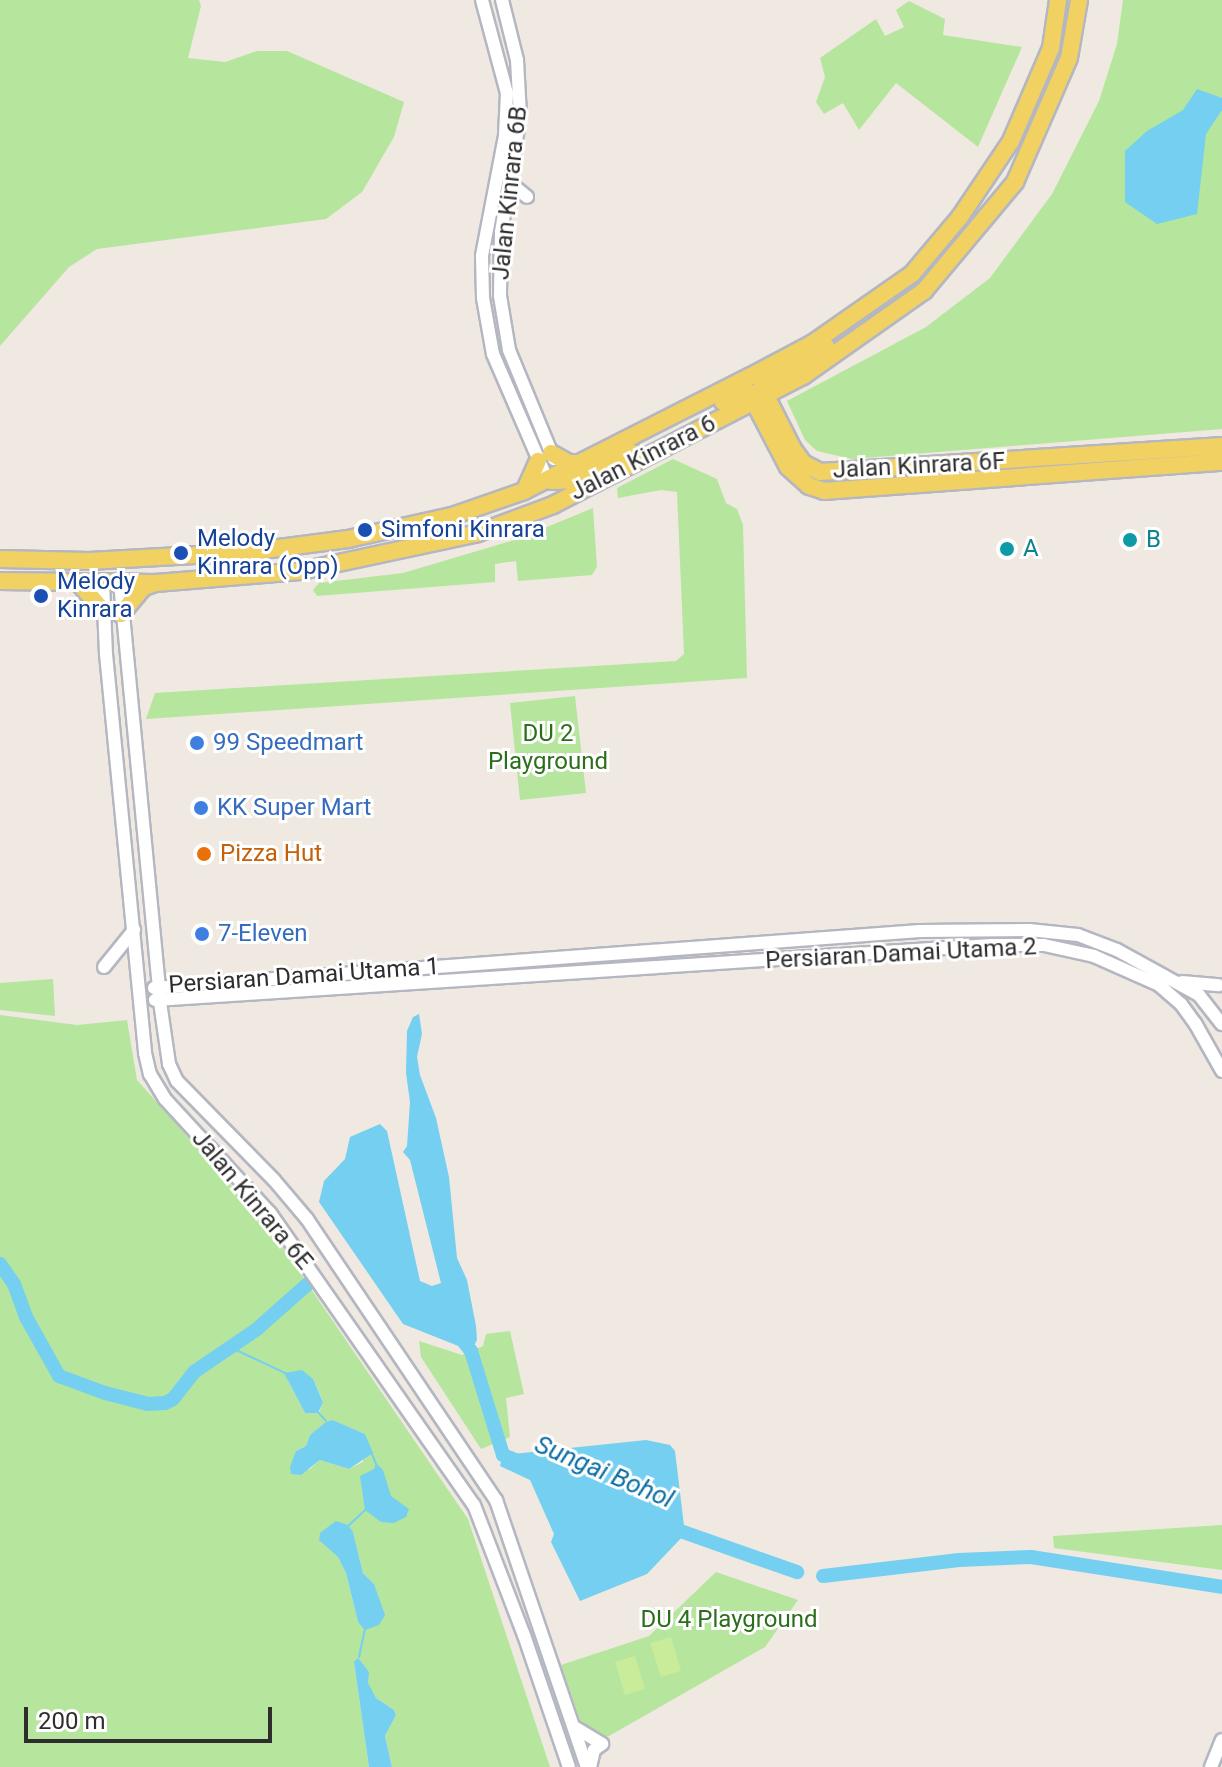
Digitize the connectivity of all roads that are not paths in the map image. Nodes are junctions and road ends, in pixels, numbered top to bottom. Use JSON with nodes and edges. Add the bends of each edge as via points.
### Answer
{"nodes":[{"id":1,"x":482,"y":0,"type":"edge"},
{"id":2,"x":502,"y":0,"type":"edge"},
{"id":3,"x":1058,"y":0,"type":"edge"},
{"id":4,"x":1079,"y":0,"type":"edge"},
{"id":5,"x":509,"y":190,"type":"junction"},
{"id":6,"x":527,"y":197,"type":"dead end"},
{"id":7,"x":491,"y":206,"type":"junction"},
{"id":8,"x":857,"y":313,"type":"junction"},
{"id":9,"x":789,"y":383,"type":"junction"},
{"id":10,"x":759,"y":397,"type":"junction"},
{"id":11,"x":736,"y":410,"type":"junction"},
{"id":12,"x":664,"y":421,"type":"junction"},
{"id":13,"x":772,"y":423,"type":"junction"},
{"id":14,"x":673,"y":442,"type":"junction"},
{"id":15,"x":1222,"y":446,"type":"edge"},
{"id":16,"x":544,"y":457,"type":"junction"},
{"id":17,"x":1116,"y":460,"type":"junction"},
{"id":18,"x":1222,"y":462,"type":"edge"},
{"id":19,"x":580,"y":463,"type":"junction"},
{"id":20,"x":555,"y":478,"type":"junction"},
{"id":21,"x":524,"y":491,"type":"junction"},
{"id":22,"x":447,"y":541,"type":"junction"},
{"id":23,"x":152,"y":557,"type":"junction"},
{"id":24,"x":0,"y":559,"type":"edge"},
{"id":25,"x":89,"y":561,"type":"junction"},
{"id":26,"x":0,"y":581,"type":"edge"},
{"id":27,"x":112,"y":581,"type":"junction"},
{"id":28,"x":79,"y":583,"type":"junction"},
{"id":29,"x":156,"y":583,"type":"junction"},
{"id":30,"x":113,"y":613,"type":"junction"},
{"id":31,"x":134,"y":930,"type":"junction"},
{"id":32,"x":717,"y":947,"type":"joint"},
{"id":33,"x":156,"y":963,"type":"junction"},
{"id":34,"x":721,"y":965,"type":"joint"},
{"id":35,"x":104,"y":967,"type":"dead end"},
{"id":36,"x":1179,"y":982,"type":"junction"},
{"id":37,"x":183,"y":984,"type":"junction"},
{"id":38,"x":158,"y":985,"type":"junction"},
{"id":39,"x":1219,"y":985,"type":"dead end"},
{"id":40,"x":140,"y":995,"type":"junction"},
{"id":41,"x":181,"y":1000,"type":"junction"},
{"id":42,"x":160,"y":1002,"type":"junction"},
{"id":43,"x":162,"y":1023,"type":"junction"},
{"id":44,"x":1222,"y":1024,"type":"edge"},
{"id":45,"x":1222,"y":1071,"type":"edge"},
{"id":46,"x":571,"y":1725,"type":"junction"},
{"id":47,"x":1222,"y":1740,"type":"edge"},
{"id":48,"x":569,"y":1767,"type":"edge"},
{"id":49,"x":588,"y":1767,"type":"edge"},
{"id":50,"x":1211,"y":1767,"type":"edge"}],
"edges":[{"from":1,"to":7,"type":"street","name":"Jalan Kinrara 6B","via":[[507,93],[505,136]]},
{"from":2,"to":5,"type":"street","name":"Jalan Kinrara 6B","via":[[517,60],[520,116]]},
{"from":3,"to":8,"type":"main road","name":"Jalan Kinrara 6","via":[[1048,56],[1011,141],[960,217],[912,274]]},
{"from":4,"to":9,"type":"main road","name":"Jalan Kinrara 6","via":[[1069,58],[1015,182],[924,291]]},
{"from":5,"to":6,"type":"street"},
{"from":5,"to":7,"type":"street"},
{"from":5,"to":16,"type":"street","name":"Jalan Kinrara 6B","via":[[500,247],[500,296],[509,350]]},
{"from":7,"to":16,"type":"street","name":"Jalan Kinrara 6B","via":[[482,256],[493,354]]},
{"from":8,"to":10,"type":"main road","via":[[836,339],[764,383]]},
{"from":8,"to":12,"type":"main road","name":"Jalan Kinrara 6","via":[[813,343]]},
{"from":9,"to":10,"type":"main road","name":"Jalan Kinrara 6"},
{"from":9,"to":13,"type":"main road"},
{"from":10,"to":11,"type":"main road","name":"Jalan Kinrara 6"},
{"from":10,"to":12,"type":"main road","via":[[738,395]]},
{"from":10,"to":13,"type":"main road","name":"Jalan Kinrara 6F"},
{"from":11,"to":13,"type":"main road"},
{"from":11,"to":14,"type":"main road","name":"Jalan Kinrara 6"},
{"from":12,"to":19,"type":"main road","name":"Jalan Kinrara 6"},
{"from":13,"to":17,"type":"main road","name":"Jalan Kinrara 6F","via":[[788,467],[809,486],[824,491]]},
{"from":14,"to":20,"type":"main road","via":[[610,461],[574,480]]},
{"from":14,"to":22,"type":"main road","name":"Jalan Kinrara 6","via":[[525,517]]},
{"from":15,"to":17,"type":"main road","name":"Jalan Kinrara 6F"},
{"from":16,"to":19,"type":"main road"},
{"from":16,"to":20,"type":"street","name":"Jalan Kinrara 6B"},
{"from":16,"to":21,"type":"main road"},
{"from":17,"to":18,"type":"main road","name":"Jalan Kinrara 6F"},
{"from":19,"to":20,"type":"main road","name":"Jalan Kinrara 6"},
{"from":20,"to":21,"type":"main road","name":"Jalan Kinrara 6"},
{"from":20,"to":22,"type":"main road","via":[[544,497]]},
{"from":21,"to":23,"type":"main road","name":"Jalan Kinrara 6","via":[[452,516],[348,539]]},
{"from":22,"to":29,"type":"main road","name":"Jalan Kinrara 6","via":[[301,571]]},
{"from":23,"to":25,"type":"main road","name":"Jalan Kinrara 6"},
{"from":23,"to":27,"type":"main road"},
{"from":24,"to":25,"type":"main road","name":"Jalan Kinrara 6"},
{"from":25,"to":27,"type":"main road"},
{"from":26,"to":28,"type":"main road","name":"Jalan Kinrara 6"},
{"from":27,"to":28,"type":"main road","name":"Jalan Kinrara 6"},
{"from":27,"to":29,"type":"main road","name":"Jalan Kinrara 6"},
{"from":27,"to":30,"type":"street","name":"Jalan Kinrara 6E"},
{"from":28,"to":30,"type":"main road"},
{"from":29,"to":30,"type":"main road"},
{"from":30,"to":31,"type":"street","name":"Jalan Kinrara 6E"},
{"from":30,"to":33,"type":"street","name":"Jalan Kinrara 6E"},
{"from":31,"to":35,"type":"street"},
{"from":31,"to":40,"type":"street","name":"Jalan Kinrara 6E"},
{"from":32,"to":36,"type":"street","name":"Persiaran Damai Utama 2","via":[[920,931],[1039,930],[1091,939]]},
{"from":32,"to":37,"type":"street","name":"Persiaran Damai Utama 1"},
{"from":33,"to":37,"type":"street"},
{"from":33,"to":38,"type":"street","name":"Jalan Kinrara 6E"},
{"from":34,"to":41,"type":"street","name":"Persiaran Damai Utama 1"},
{"from":34,"to":45,"type":"street","name":"Persiaran Damai Utama 2","via":[[991,945],[1073,949],[1159,985],[1181,1004]]},
{"from":36,"to":39,"type":"street"},
{"from":36,"to":44,"type":"street","name":"Persiaran Damai Utama 2","via":[[1199,995]]},
{"from":37,"to":38,"type":"street","name":"Persiaran Damai Utama 1"},
{"from":38,"to":40,"type":"street","name":"Persiaran Damai Utama 1"},
{"from":38,"to":42,"type":"street","name":"Jalan Kinrara 6E"},
{"from":40,"to":42,"type":"street","name":"Persiaran Damai Utama 1"},
{"from":40,"to":48,"type":"street","name":"Jalan Kinrara 6E","via":[[150,1074],[165,1099],[270,1213],[474,1505]]},
{"from":41,"to":42,"type":"street","name":"Persiaran Damai Utama 1"},
{"from":41,"to":43,"type":"street"},
{"from":42,"to":43,"type":"street","name":"Jalan Kinrara 6E"},
{"from":43,"to":46,"type":"street","name":"Jalan Kinrara 6E","via":[[177,1081],[307,1219],[496,1500]]},
{"from":46,"to":49,"type":"street","name":"Jalan Kinrara 6E"},
{"from":46,"to":49,"type":"street","via":[[602,1744]]},
{"from":47,"to":50,"type":"street"}]}
